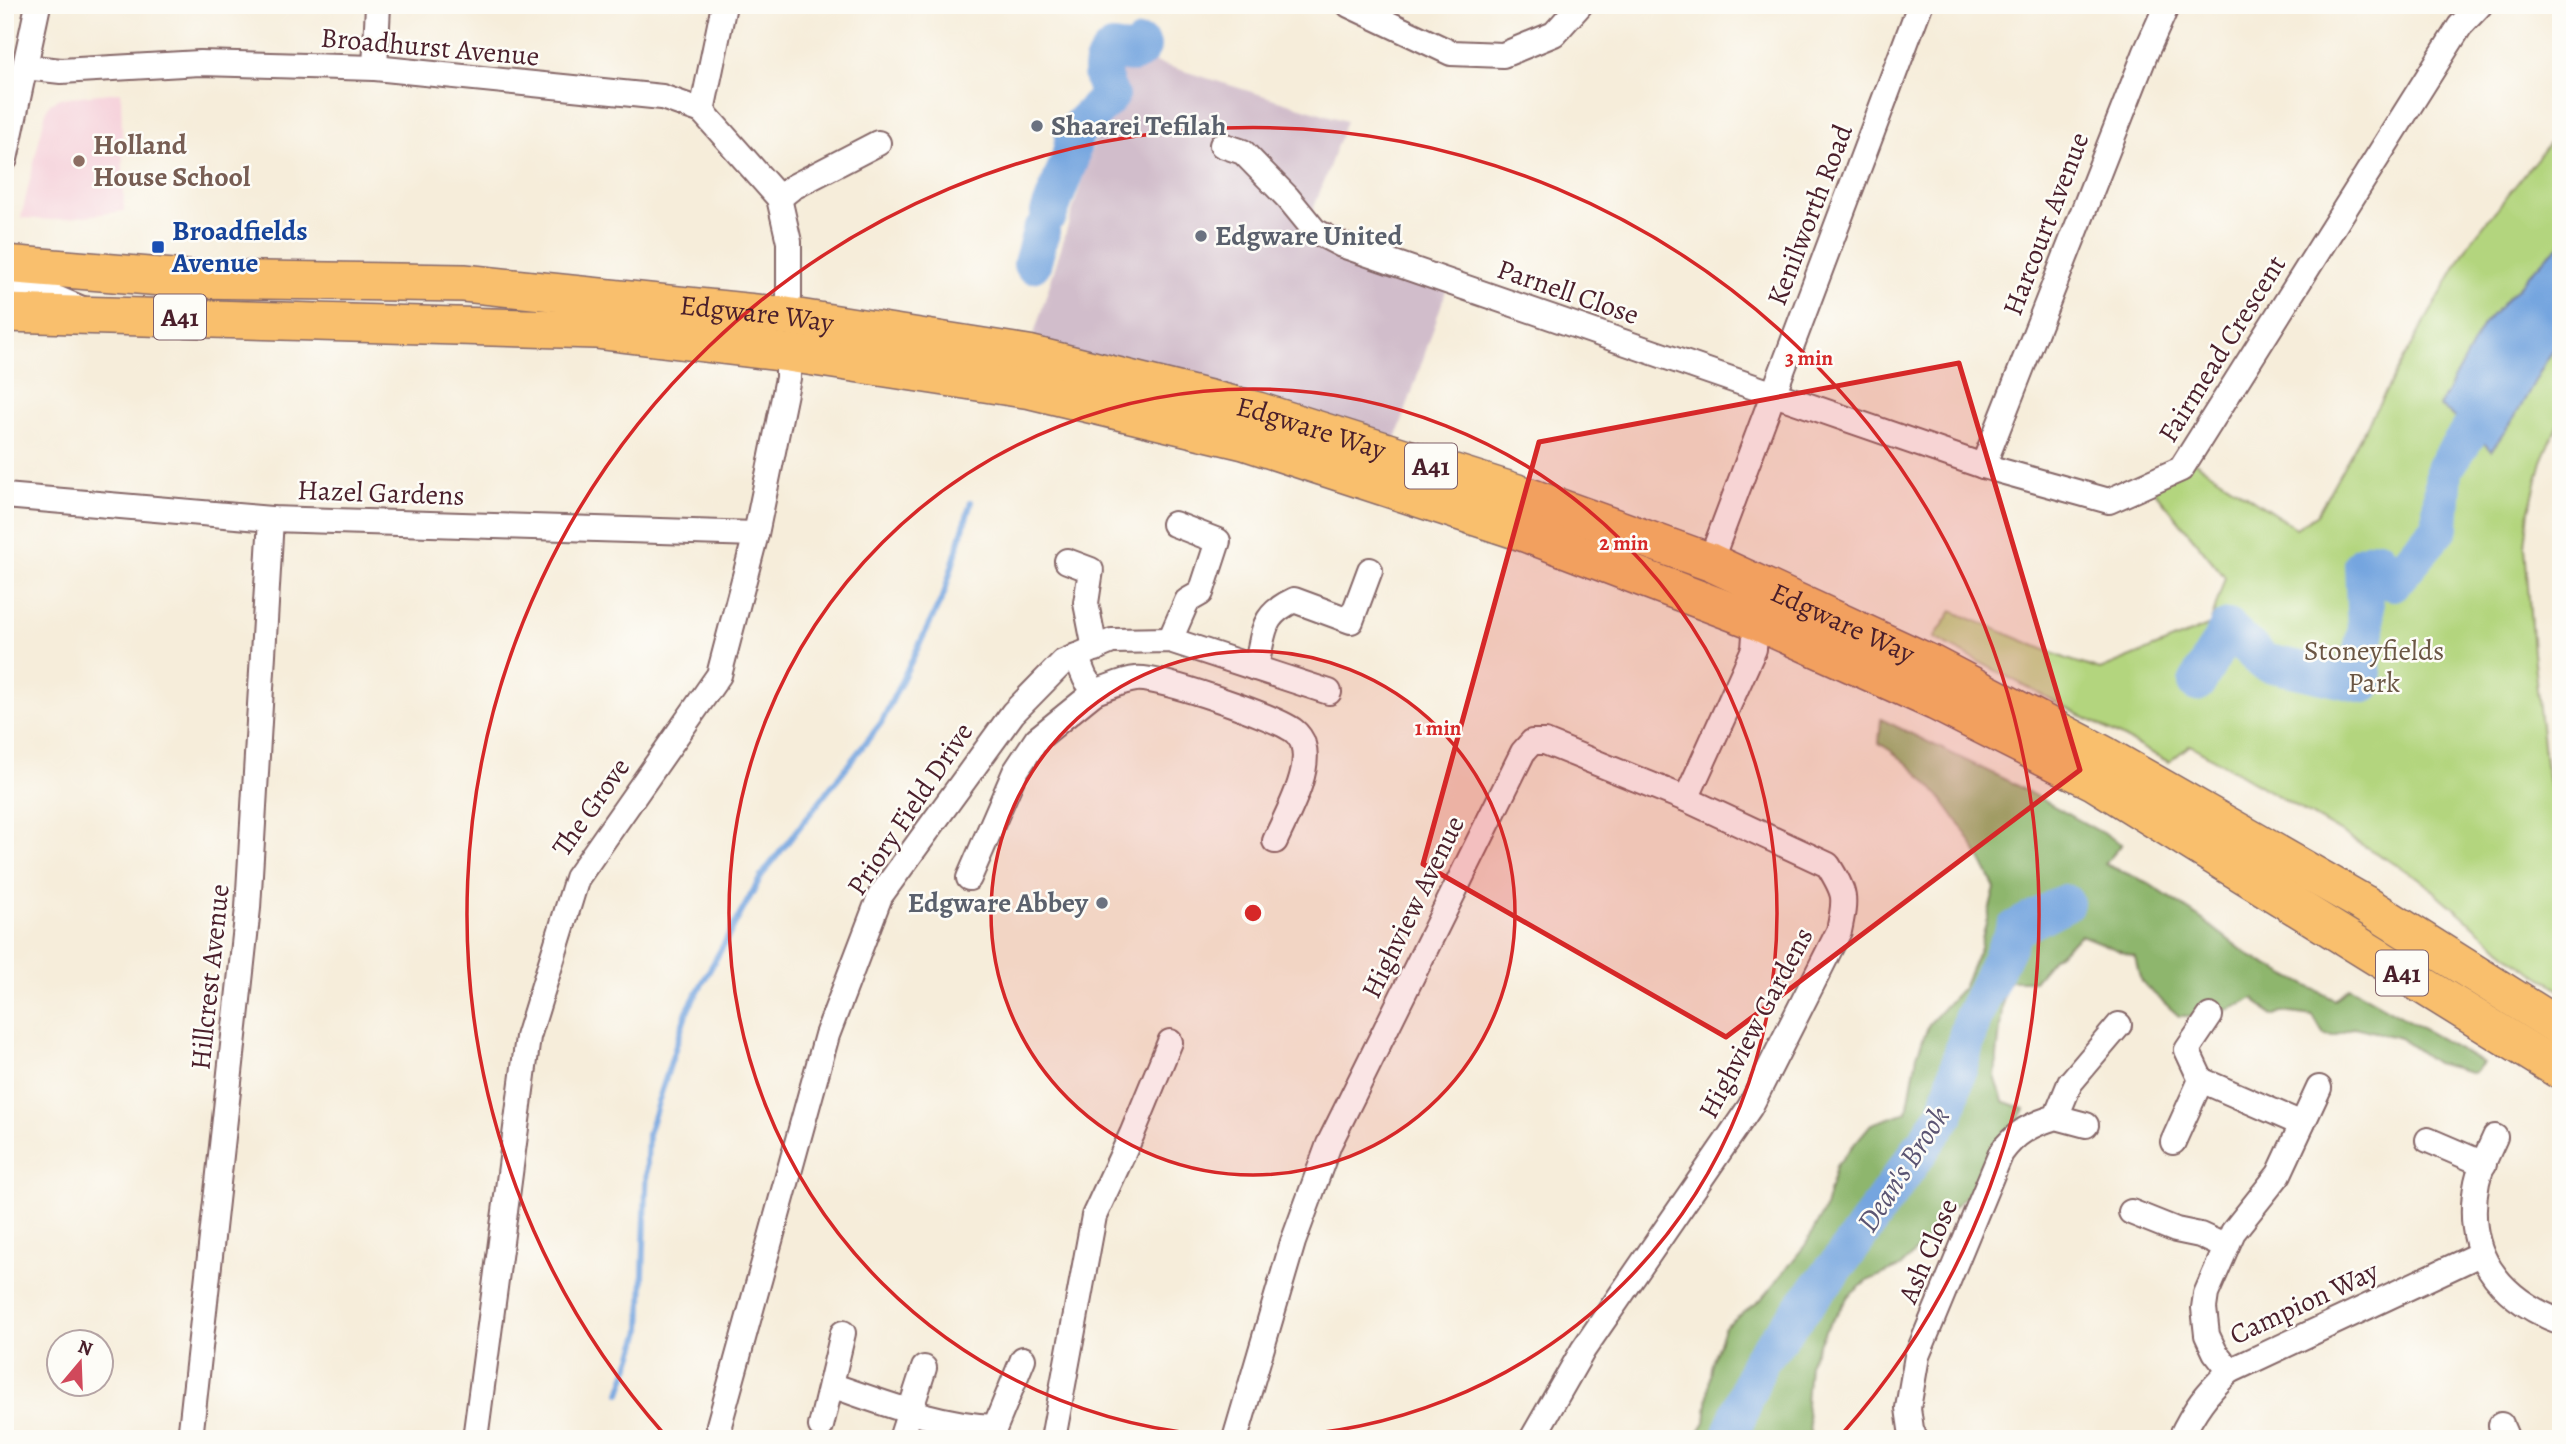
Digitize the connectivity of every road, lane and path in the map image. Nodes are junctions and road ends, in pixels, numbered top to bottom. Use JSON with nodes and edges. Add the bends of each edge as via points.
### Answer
{"nodes":[{"id":1,"x":38,"y":5,"type":"edge"},
{"id":2,"x":378,"y":5,"type":"edge"},
{"id":3,"x":724,"y":5,"type":"edge"},
{"id":4,"x":1349,"y":5,"type":"edge"},
{"id":5,"x":1580,"y":5,"type":"edge"},
{"id":6,"x":1920,"y":5,"type":"edge"},
{"id":7,"x":2167,"y":5,"type":"edge"},
{"id":8,"x":2480,"y":5,"type":"edge"},
{"id":9,"x":25,"y":67,"type":"junction"},
{"id":10,"x":375,"y":68,"type":"junction"},
{"id":11,"x":702,"y":111,"type":"junction"},
{"id":12,"x":10,"y":116,"type":"edge"},
{"id":13,"x":878,"y":143,"type":"dead end"},
{"id":14,"x":1222,"y":145,"type":"dead end"},
{"id":15,"x":5,"y":159,"type":"edge"},
{"id":16,"x":779,"y":198,"type":"junction"},
{"id":17,"x":5,"y":264,"type":"edge"},
{"id":18,"x":5,"y":293,"type":"edge"},
{"id":19,"x":5,"y":313,"type":"edge"},
{"id":20,"x":96,"y":315,"type":"junction"},
{"id":21,"x":786,"y":316,"type":"junction"},
{"id":22,"x":788,"y":353,"type":"junction"},
{"id":23,"x":1774,"y":395,"type":"junction"},
{"id":24,"x":1983,"y":466,"type":"junction"},
{"id":25,"x":5,"y":496,"type":"edge"},
{"id":26,"x":271,"y":519,"type":"junction"},
{"id":27,"x":1174,"y":524,"type":"dead end"},
{"id":28,"x":755,"y":534,"type":"junction"},
{"id":29,"x":1067,"y":561,"type":"dead end"},
{"id":30,"x":1710,"y":562,"type":"junction"},
{"id":31,"x":1370,"y":570,"type":"dead end"},
{"id":32,"x":1756,"y":621,"type":"junction"},
{"id":33,"x":1170,"y":640,"type":"junction"},
{"id":34,"x":1085,"y":652,"type":"junction"},
{"id":35,"x":1255,"y":667,"type":"junction"},
{"id":36,"x":1095,"y":692,"type":"junction"},
{"id":37,"x":1329,"y":692,"type":"dead end"},
{"id":38,"x":1686,"y":799,"type":"junction"},
{"id":39,"x":1275,"y":841,"type":"dead end"},
{"id":40,"x":969,"y":878,"type":"dead end"},
{"id":41,"x":2210,"y":1016,"type":"dead end"},
{"id":42,"x":2119,"y":1025,"type":"dead end"},
{"id":43,"x":2561,"y":1028,"type":"edge"},
{"id":44,"x":1170,"y":1042,"type":"dead end"},
{"id":45,"x":2561,"y":1071,"type":"edge"},
{"id":46,"x":2201,"y":1080,"type":"junction"},
{"id":47,"x":2319,"y":1088,"type":"dead end"},
{"id":48,"x":2056,"y":1117,"type":"junction"},
{"id":49,"x":2302,"y":1124,"type":"junction"},
{"id":50,"x":2086,"y":1125,"type":"dead end"},
{"id":51,"x":2495,"y":1137,"type":"dead end"},
{"id":52,"x":2428,"y":1140,"type":"dead end"},
{"id":53,"x":2173,"y":1142,"type":"dead end"},
{"id":54,"x":2484,"y":1164,"type":"junction"},
{"id":55,"x":2131,"y":1212,"type":"dead end"},
{"id":56,"x":2226,"y":1247,"type":"junction"},
{"id":57,"x":2480,"y":1254,"type":"junction"},
{"id":58,"x":2561,"y":1322,"type":"edge"},
{"id":59,"x":843,"y":1333,"type":"dead end"},
{"id":60,"x":1023,"y":1359,"type":"dead end"},
{"id":61,"x":924,"y":1367,"type":"dead end"},
{"id":62,"x":2230,"y":1371,"type":"junction"},
{"id":63,"x":831,"y":1385,"type":"junction"},
{"id":64,"x":910,"y":1411,"type":"junction"},
{"id":65,"x":821,"y":1426,"type":"dead end"},
{"id":66,"x":2183,"y":1431,"type":"edge"},
{"id":67,"x":190,"y":1439,"type":"edge"},
{"id":68,"x":475,"y":1439,"type":"edge"},
{"id":69,"x":721,"y":1439,"type":"edge"},
{"id":70,"x":901,"y":1439,"type":"edge"},
{"id":71,"x":1053,"y":1439,"type":"edge"},
{"id":72,"x":1235,"y":1439,"type":"edge"},
{"id":73,"x":1532,"y":1439,"type":"edge"},
{"id":74,"x":1915,"y":1439,"type":"edge"}],
"edges":[{"from":1,"to":9,"type":"street"},
{"from":2,"to":10,"type":"street"},
{"from":3,"to":11,"type":"street"},
{"from":4,"to":5,"type":"street","via":[[1451,53],[1503,55],[1554,34]]},
{"from":6,"to":23,"type":"street","name":"Kenilworth Road"},
{"from":7,"to":24,"type":"street","name":"Harcourt Avenue"},
{"from":8,"to":24,"type":"street","name":"Fairmead Crescent","via":[[2460,26],[2181,469],[2109,501]]},
{"from":9,"to":10,"type":"street","name":"Broadhurst Avenue","via":[[61,71],[200,63]]},
{"from":9,"to":12,"type":"street"},
{"from":10,"to":11,"type":"street","name":"Broadhurst Avenue","via":[[662,97]]},
{"from":11,"to":16,"type":"street"},
{"from":12,"to":15,"type":"street"},
{"from":13,"to":16,"type":"street"},
{"from":14,"to":23,"type":"street","name":"Parnell Close","via":[[1243,152],[1314,231],[1342,245]]},
{"from":16,"to":21,"type":"street","via":[[789,242]]},
{"from":17,"to":21,"type":"highway","name":"Edgware Way","number":"A41","via":[[186,279],[464,283]]},
{"from":18,"to":20,"type":"street","via":[[49,295]]},
{"from":19,"to":20,"type":"highway","number":"A41"},
{"from":20,"to":22,"type":"highway","name":"Edgware Way","number":"A41","via":[[595,330]]},
{"from":21,"to":30,"type":"highway","name":"Edgware Way","number":"A41","via":[[1028,354],[1258,411],[1527,496]]},
{"from":22,"to":28,"type":"street","name":"The Grove","via":[[788,378]]},
{"from":22,"to":32,"type":"highway","name":"Edgware Way","number":"A41","via":[[1031,390],[1244,442],[1525,534]]},
{"from":23,"to":24,"type":"street","name":"Fairmead Crescent"},
{"from":23,"to":30,"type":"street","name":"Kenilworth Road"},
{"from":25,"to":26,"type":"street","name":"Hazel Gardens"},
{"from":26,"to":28,"type":"street","name":"Hazel Gardens"},
{"from":26,"to":67,"type":"street","name":"Hillcrest Avenue","via":[[248,908]]},
{"from":27,"to":33,"type":"street","via":[[1218,541],[1201,593],[1186,601]]},
{"from":28,"to":68,"type":"street","name":"The Grove","via":[[719,675],[577,878],[528,1037]]},
{"from":29,"to":34,"type":"street","via":[[1091,570]]},
{"from":30,"to":43,"type":"highway","name":"Edgware Way","number":"A41","via":[[1931,664],[2106,756],[2362,903]]},
{"from":31,"to":35,"type":"street","via":[[1351,621],[1294,600],[1278,608],[1266,621]]},
{"from":32,"to":38,"type":"street","via":[[1754,649]]},
{"from":32,"to":45,"type":"highway","name":"Edgware Way","number":"A41","via":[[1936,702],[2095,782]]},
{"from":33,"to":34,"type":"street","name":"Priory Field Drive","via":[[1112,641]]},
{"from":33,"to":35,"type":"street","name":"Priory Field Drive"},
{"from":34,"to":36,"type":"street","via":[[1086,678]]},
{"from":34,"to":69,"type":"street","name":"Priory Field Drive","via":[[1063,662],[1013,713],[880,896],[827,1035],[719,1425]]},
{"from":35,"to":37,"type":"street","name":"Priory Field Drive"},
{"from":36,"to":39,"type":"street","via":[[1137,678],[1160,681],[1295,732],[1306,760]]},
{"from":36,"to":40,"type":"street","via":[[1037,739],[1015,772]]},
{"from":38,"to":72,"type":"street","name":"Highview Avenue","via":[[1545,742],[1532,742],[1523,752],[1329,1144],[1293,1242]]},
{"from":38,"to":73,"type":"street","name":"Highview Gardens","via":[[1828,865],[1845,902],[1839,931],[1750,1107],[1583,1350]]},
{"from":41,"to":46,"type":"street","via":[[2187,1051]]},
{"from":42,"to":48,"type":"street","via":[[2070,1083]]},
{"from":44,"to":71,"type":"street","via":[[1094,1216]]},
{"from":46,"to":49,"type":"street"},
{"from":46,"to":53,"type":"street"},
{"from":47,"to":49,"type":"street"},
{"from":48,"to":50,"type":"street"},
{"from":48,"to":74,"type":"street","name":"Ash Close","via":[[2025,1128],[2001,1153],[1917,1356],[1908,1408]]},
{"from":49,"to":56,"type":"street","via":[[2279,1174]]},
{"from":51,"to":54,"type":"street"},
{"from":52,"to":54,"type":"street"},
{"from":54,"to":57,"type":"street","via":[[2475,1204]]},
{"from":55,"to":56,"type":"street"},
{"from":56,"to":62,"type":"street","via":[[2204,1308],[2207,1335]]},
{"from":57,"to":58,"type":"street","via":[[2503,1289],[2536,1312]]},
{"from":57,"to":62,"type":"street","name":"Campion Way"},
{"from":59,"to":63,"type":"street"},
{"from":60,"to":64,"type":"street","via":[[995,1427],[968,1426]]},
{"from":61,"to":64,"type":"street"},
{"from":62,"to":66,"type":"street","name":"Campion Way","via":[[2206,1392]]},
{"from":63,"to":64,"type":"street"},
{"from":63,"to":65,"type":"street"},
{"from":64,"to":70,"type":"street"}]}
